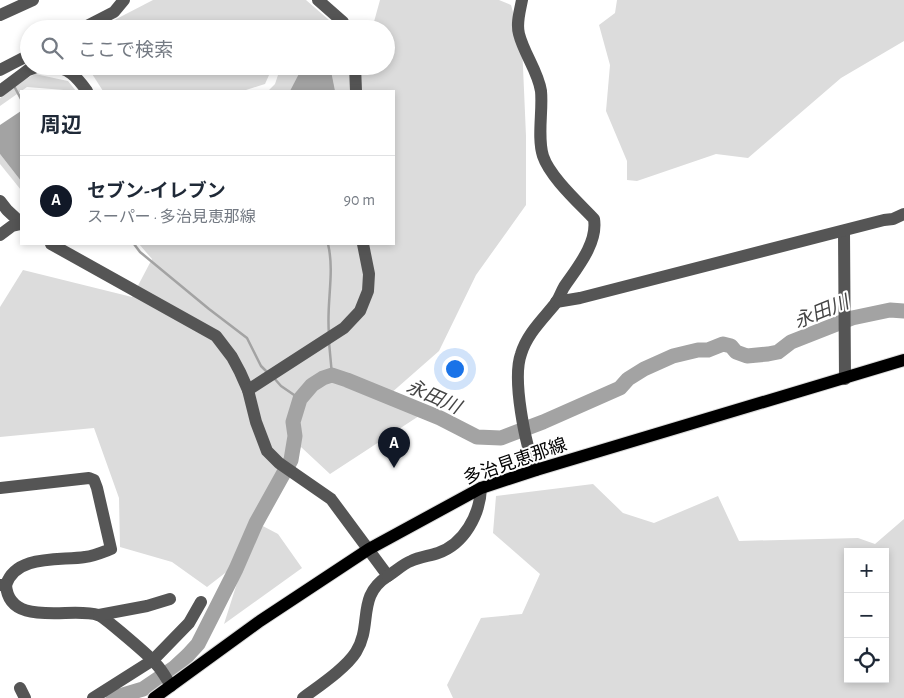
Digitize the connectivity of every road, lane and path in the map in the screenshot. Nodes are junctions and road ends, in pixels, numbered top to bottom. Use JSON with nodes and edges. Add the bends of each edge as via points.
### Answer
{"nodes":[{"id":1,"x":33,"y":0,"type":"edge"},
{"id":2,"x":124,"y":0,"type":"edge"},
{"id":3,"x":318,"y":0,"type":"edge"},
{"id":4,"x":522,"y":0,"type":"edge"},
{"id":5,"x":0,"y":15,"type":"edge"},
{"id":6,"x":98,"y":20,"type":"edge"},
{"id":7,"x":342,"y":20,"type":"edge"},
{"id":8,"x":20,"y":60,"type":"edge"},
{"id":9,"x":5,"y":68,"type":"edge"},
{"id":10,"x":20,"y":75,"type":"edge"},
{"id":11,"x":73,"y":75,"type":"edge"},
{"id":12,"x":355,"y":75,"type":"edge"},
{"id":13,"x":3,"y":89,"type":"edge"},
{"id":14,"x":85,"y":90,"type":"edge"},
{"id":15,"x":356,"y":90,"type":"edge"},
{"id":16,"x":0,"y":201,"type":"edge"},
{"id":17,"x":904,"y":214,"type":"edge"},
{"id":18,"x":20,"y":222,"type":"edge"},
{"id":19,"x":20,"y":223,"type":"edge"},
{"id":20,"x":844,"y":231,"type":"junction"},
{"id":21,"x":0,"y":234,"type":"edge"},
{"id":22,"x":53,"y":245,"type":"edge"},
{"id":23,"x":363,"y":245,"type":"edge"},
{"id":24,"x":556,"y":302,"type":"junction"},
{"id":25,"x":904,"y":360,"type":"edge"},
{"id":26,"x":844,"y":379,"type":"junction"},
{"id":27,"x":248,"y":390,"type":"junction"},
{"id":28,"x":536,"y":470,"type":"junction"},
{"id":29,"x":0,"y":488,"type":"edge"},
{"id":30,"x":481,"y":488,"type":"junction"},
{"id":31,"x":369,"y":549,"type":"junction"},
{"id":32,"x":388,"y":576,"type":"junction"},
{"id":33,"x":3,"y":585,"type":"edge"},
{"id":34,"x":170,"y":599,"type":"dead end"},
{"id":35,"x":201,"y":602,"type":"dead end"},
{"id":36,"x":98,"y":615,"type":"junction"},
{"id":37,"x":155,"y":662,"type":"junction"},
{"id":38,"x":170,"y":684,"type":"junction"},
{"id":39,"x":93,"y":698,"type":"edge"},
{"id":40,"x":154,"y":698,"type":"edge"},
{"id":41,"x":303,"y":698,"type":"edge"}],
"edges":[{"from":1,"to":5,"type":"street"},
{"from":2,"to":6,"type":"street","via":[[114,12]]},
{"from":3,"to":7,"type":"street"},
{"from":4,"to":24,"type":"street","via":[[519,34],[541,91],[543,156],[565,188],[594,219],[595,225],[592,241]]},
{"from":8,"to":9,"type":"street"},
{"from":10,"to":13,"type":"street"},
{"from":11,"to":14,"type":"street"},
{"from":12,"to":15,"type":"street"},
{"from":16,"to":18,"type":"street"},
{"from":17,"to":20,"type":"street"},
{"from":19,"to":21,"type":"street"},
{"from":20,"to":24,"type":"street"},
{"from":20,"to":26,"type":"street"},
{"from":22,"to":27,"type":"street","via":[[216,336],[232,357]]},
{"from":23,"to":27,"type":"street","via":[[369,274],[368,291],[360,312],[344,328]]},
{"from":24,"to":28,"type":"street","via":[[528,339],[517,372],[525,436]]},
{"from":25,"to":26,"type":"main road","name":"多治見恵那線"},
{"from":26,"to":28,"type":"main road","name":"多治見恵那線"},
{"from":27,"to":31,"type":"street","via":[[267,451],[331,500]]},
{"from":28,"to":30,"type":"main road","name":"多治見恵那線"},
{"from":29,"to":33,"type":"street","via":[[94,480],[111,549],[87,557],[30,563],[17,569]]},
{"from":30,"to":31,"type":"main road","name":"多治見恵那線"},
{"from":30,"to":32,"type":"street","via":[[475,513],[460,540],[438,553],[409,561]]},
{"from":31,"to":32,"type":"street"},
{"from":31,"to":38,"type":"main road","name":"多治見恵那線"},
{"from":32,"to":41,"type":"street","via":[[377,583],[371,594],[357,651],[350,661]]},
{"from":33,"to":36,"type":"street","via":[[12,601],[30,612]]},
{"from":34,"to":36,"type":"street"},
{"from":35,"to":37,"type":"street","via":[[189,623]]},
{"from":36,"to":37,"type":"street"},
{"from":37,"to":38,"type":"street"},
{"from":37,"to":39,"type":"street"},
{"from":38,"to":40,"type":"main road","name":"多治見恵那線"}]}
